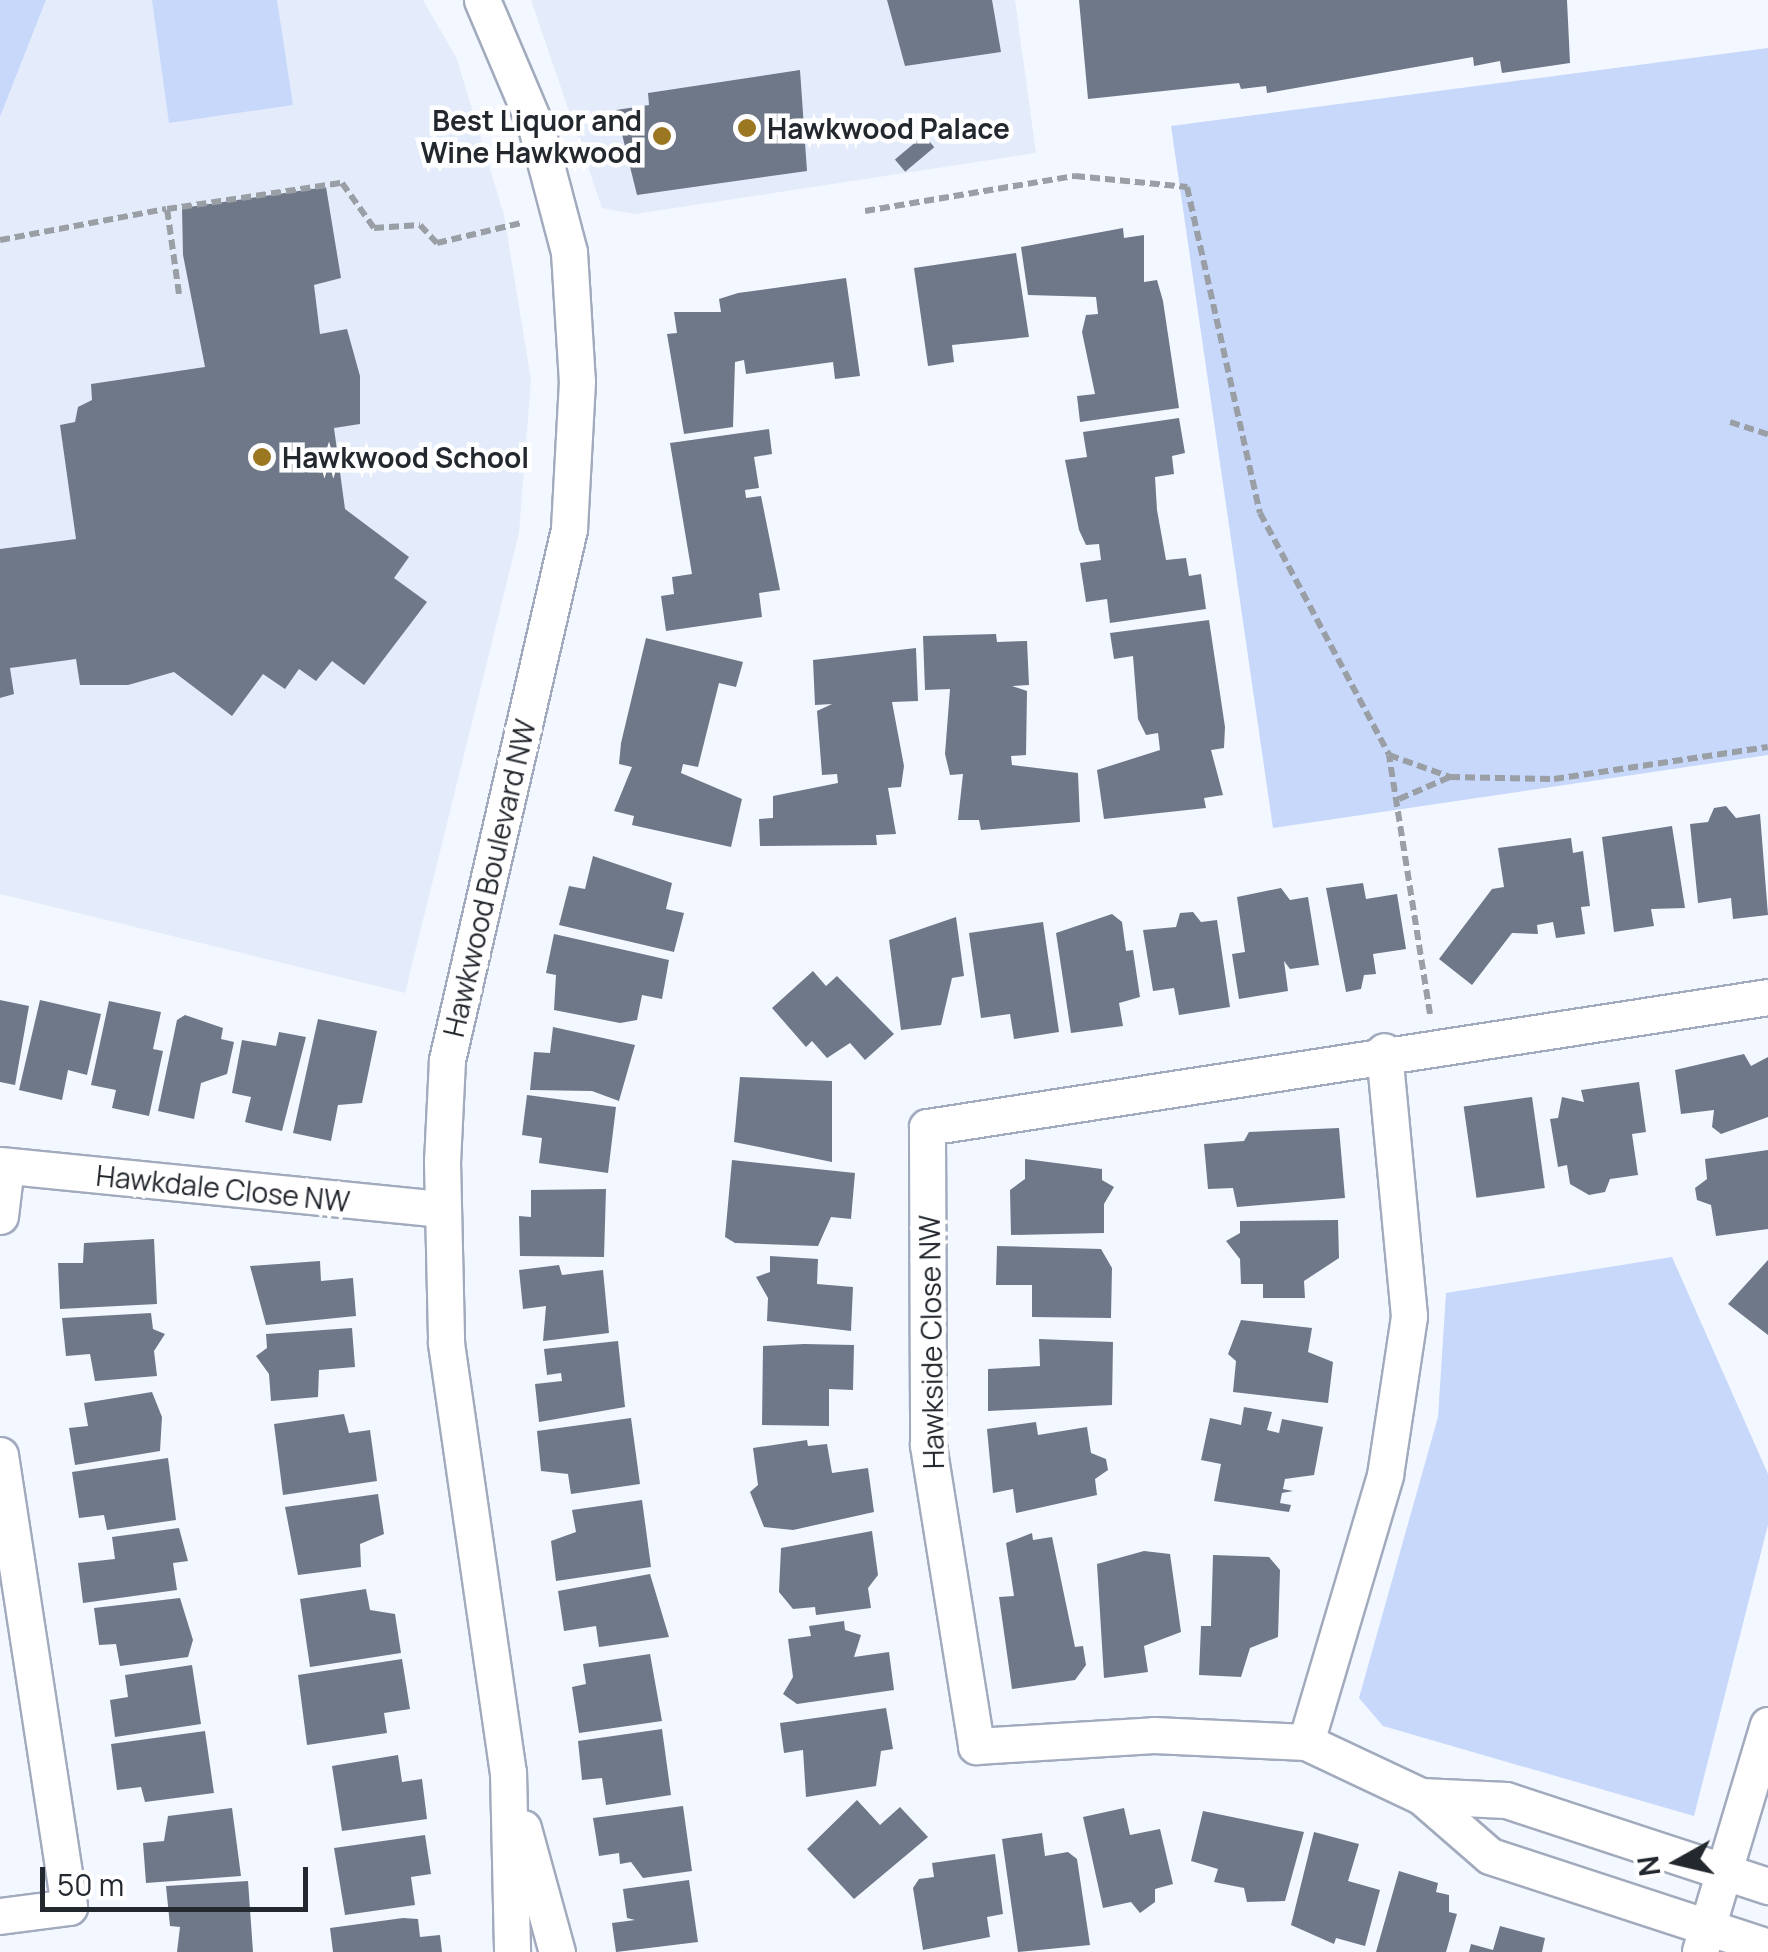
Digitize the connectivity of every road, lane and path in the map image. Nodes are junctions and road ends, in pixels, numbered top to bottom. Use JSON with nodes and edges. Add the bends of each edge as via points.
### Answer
{"nodes":[{"id":1,"x":482,"y":0,"type":"edge"},
{"id":2,"x":166,"y":209,"type":"junction"},
{"id":3,"x":866,"y":212,"type":"dead end"},
{"id":4,"x":520,"y":224,"type":"dead end"},
{"id":5,"x":0,"y":240,"type":"edge"},
{"id":6,"x":178,"y":294,"type":"dead end"},
{"id":7,"x":1730,"y":422,"type":"dead end"},
{"id":8,"x":1768,"y":434,"type":"edge"},
{"id":9,"x":1768,"y":747,"type":"edge"},
{"id":10,"x":1389,"y":755,"type":"junction"},
{"id":11,"x":1450,"y":778,"type":"junction"},
{"id":12,"x":1399,"y":799,"type":"junction"},
{"id":13,"x":1768,"y":998,"type":"edge"},
{"id":14,"x":1431,"y":1021,"type":"dead end"},
{"id":15,"x":1384,"y":1051,"type":"junction"},
{"id":16,"x":3,"y":1165,"type":"edge"},
{"id":17,"x":440,"y":1208,"type":"junction"},
{"id":18,"x":0,"y":1216,"type":"edge"},
{"id":19,"x":0,"y":1455,"type":"edge"},
{"id":20,"x":1768,"y":1726,"type":"edge"},
{"id":21,"x":1306,"y":1742,"type":"junction"},
{"id":22,"x":508,"y":1772,"type":"junction"},
{"id":23,"x":1421,"y":1796,"type":"junction"},
{"id":24,"x":1721,"y":1872,"type":"junction"},
{"id":25,"x":1768,"y":1886,"type":"edge"},
{"id":26,"x":0,"y":1916,"type":"edge"},
{"id":27,"x":1702,"y":1941,"type":"edge"},
{"id":28,"x":1760,"y":1948,"type":"edge"},
{"id":29,"x":512,"y":1952,"type":"edge"},
{"id":30,"x":557,"y":1952,"type":"edge"}],
"edges":[{"from":1,"to":17,"type":"street","name":"Hawkwood Boulevard NW","via":[[536,127],[569,252],[577,382],[569,529],[447,1060]]},
{"from":2,"to":4,"type":"path","via":[[342,183],[374,228],[420,225],[437,243]]},
{"from":2,"to":5,"type":"path"},
{"from":2,"to":6,"type":"path"},
{"from":3,"to":10,"type":"path","via":[[1075,176],[1187,187],[1260,514]]},
{"from":7,"to":8,"type":"path"},
{"from":9,"to":11,"type":"path","via":[[1554,779]]},
{"from":10,"to":11,"type":"path"},
{"from":10,"to":12,"type":"path"},
{"from":11,"to":12,"type":"path"},
{"from":12,"to":14,"type":"path"},
{"from":13,"to":15,"type":"street","name":"Hawkside Close NW"},
{"from":15,"to":21,"type":"street","via":[[1409,1316],[1385,1476]]},
{"from":15,"to":21,"type":"street","name":"Hawkside Close NW","via":[[927,1127],[928,1445],[976,1746],[1154,1736]]},
{"from":16,"to":17,"type":"street","name":"Hawkdale Close NW"},
{"from":16,"to":18,"type":"street","name":"Hawkdale Close NW"},
{"from":17,"to":22,"type":"street","name":"Hawkwood Boulevard NW","via":[[446,1342]]},
{"from":19,"to":26,"type":"street","via":[[70,1907]]},
{"from":20,"to":24,"type":"street"},
{"from":21,"to":23,"type":"street","name":"Hawkside Close NW"},
{"from":22,"to":29,"type":"street","name":"Hawkwood Boulevard NW"},
{"from":22,"to":30,"type":"street","name":"Hawkwood Boulevard NW"},
{"from":23,"to":24,"type":"street","name":"Hawkside Close NW","via":[[1506,1800]]},
{"from":23,"to":27,"type":"street","name":"Hawkside Close NW","via":[[1490,1856]]},
{"from":24,"to":25,"type":"street","name":"Hawkside Close NW"},
{"from":24,"to":27,"type":"street"},
{"from":25,"to":28,"type":"street"},
{"from":27,"to":28,"type":"street","name":"Hawkside Close NW"}]}
